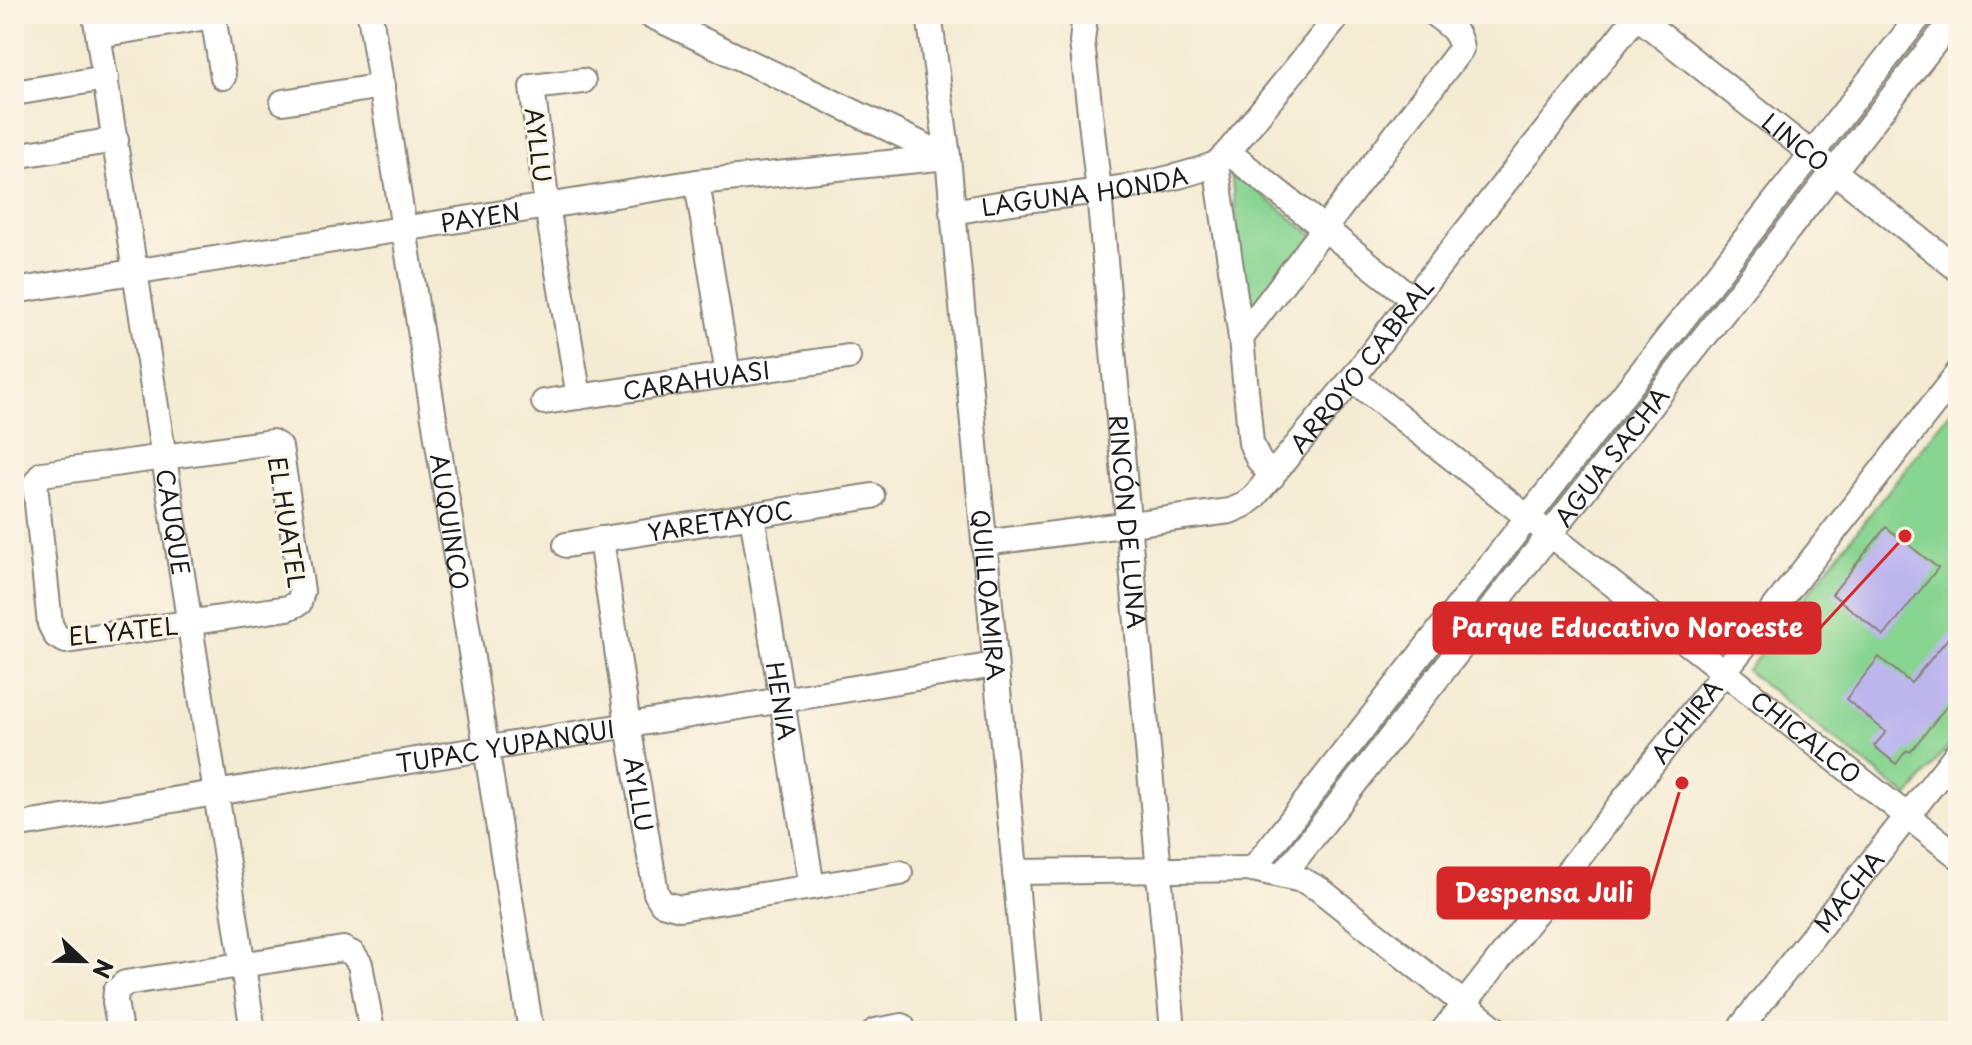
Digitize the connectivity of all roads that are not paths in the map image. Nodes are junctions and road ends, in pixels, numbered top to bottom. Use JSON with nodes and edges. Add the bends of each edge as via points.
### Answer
{"nodes":[{"id":1,"x":370,"y":14,"type":"edge"},
{"id":2,"x":648,"y":14,"type":"edge"},
{"id":3,"x":929,"y":14,"type":"edge"},
{"id":4,"x":1085,"y":14,"type":"edge"},
{"id":5,"x":1340,"y":14,"type":"edge"},
{"id":6,"x":1434,"y":14,"type":"edge"},
{"id":7,"x":1921,"y":14,"type":"edge"},
{"id":8,"x":1957,"y":14,"type":"edge"},
{"id":9,"x":1636,"y":15,"type":"edge"},
{"id":10,"x":97,"y":24,"type":"edge"},
{"id":11,"x":223,"y":77,"type":"dead end"},
{"id":12,"x":106,"y":78,"type":"junction"},
{"id":13,"x":583,"y":81,"type":"dead end"},
{"id":14,"x":382,"y":86,"type":"junction"},
{"id":15,"x":14,"y":93,"type":"edge"},
{"id":16,"x":283,"y":102,"type":"dead end"},
{"id":17,"x":116,"y":140,"type":"junction"},
{"id":18,"x":1812,"y":155,"type":"junction"},
{"id":19,"x":14,"y":156,"type":"edge"},
{"id":20,"x":948,"y":157,"type":"junction"},
{"id":21,"x":1222,"y":158,"type":"junction"},
{"id":22,"x":1834,"y":172,"type":"junction"},
{"id":23,"x":697,"y":182,"type":"junction"},
{"id":24,"x":1099,"y":192,"type":"junction"},
{"id":25,"x":547,"y":206,"type":"junction"},
{"id":26,"x":952,"y":212,"type":"junction"},
{"id":27,"x":1323,"y":228,"type":"junction"},
{"id":28,"x":405,"y":230,"type":"junction"},
{"id":29,"x":1958,"y":269,"type":"edge"},
{"id":30,"x":136,"y":272,"type":"junction"},
{"id":31,"x":14,"y":291,"type":"edge"},
{"id":32,"x":1413,"y":299,"type":"junction"},
{"id":33,"x":1241,"y":338,"type":"junction"},
{"id":34,"x":848,"y":357,"type":"dead end"},
{"id":35,"x":1958,"y":373,"type":"edge"},
{"id":36,"x":728,"y":375,"type":"junction"},
{"id":37,"x":1352,"y":379,"type":"junction"},
{"id":38,"x":579,"y":397,"type":"junction"},
{"id":39,"x":544,"y":402,"type":"dead end"},
{"id":40,"x":163,"y":457,"type":"junction"},
{"id":41,"x":1272,"y":477,"type":"junction"},
{"id":42,"x":872,"y":496,"type":"dead end"},
{"id":43,"x":752,"y":515,"type":"junction"},
{"id":44,"x":1527,"y":517,"type":"junction"},
{"id":45,"x":1128,"y":525,"type":"junction"},
{"id":46,"x":1550,"y":535,"type":"junction"},
{"id":47,"x":601,"y":539,"type":"junction"},
{"id":48,"x":984,"y":543,"type":"junction"},
{"id":49,"x":566,"y":545,"type":"dead end"},
{"id":50,"x":191,"y":623,"type":"junction"},
{"id":51,"x":995,"y":665,"type":"junction"},
{"id":52,"x":1724,"y":672,"type":"junction"},
{"id":53,"x":781,"y":700,"type":"junction"},
{"id":54,"x":628,"y":725,"type":"junction"},
{"id":55,"x":487,"y":749,"type":"junction"},
{"id":56,"x":1958,"y":752,"type":"edge"},
{"id":57,"x":217,"y":793,"type":"junction"},
{"id":58,"x":1908,"y":816,"type":"junction"},
{"id":59,"x":14,"y":826,"type":"edge"},
{"id":60,"x":1958,"y":856,"type":"edge"},
{"id":61,"x":1253,"y":869,"type":"junction"},
{"id":62,"x":1158,"y":871,"type":"junction"},
{"id":63,"x":1015,"y":872,"type":"junction"},
{"id":64,"x":900,"y":873,"type":"dead end"},
{"id":65,"x":1283,"y":875,"type":"junction"},
{"id":66,"x":812,"y":887,"type":"junction"},
{"id":67,"x":243,"y":965,"type":"junction"},
{"id":68,"x":1464,"y":1004,"type":"junction"},
{"id":69,"x":902,"y":1026,"type":"dead end"},
{"id":70,"x":120,"y":1031,"type":"edge"},
{"id":71,"x":253,"y":1031,"type":"edge"},
{"id":72,"x":372,"y":1031,"type":"edge"},
{"id":73,"x":531,"y":1031,"type":"edge"},
{"id":74,"x":875,"y":1031,"type":"edge"},
{"id":75,"x":1030,"y":1031,"type":"edge"},
{"id":76,"x":1173,"y":1031,"type":"edge"},
{"id":77,"x":1443,"y":1031,"type":"edge"},
{"id":78,"x":1498,"y":1031,"type":"edge"},
{"id":79,"x":1738,"y":1031,"type":"edge"}],
"edges":[{"from":1,"to":14,"type":"street","name":"AUQUINCO"},
{"from":2,"to":20,"type":"street"},
{"from":3,"to":20,"type":"street","name":"QUILLOAMIRA"},
{"from":4,"to":24,"type":"street","name":"RINCÓN DE LUNA","via":[[1082,42]]},
{"from":5,"to":21,"type":"street"},
{"from":6,"to":27,"type":"street","via":[[1458,33],[1461,49]]},
{"from":7,"to":18,"type":"street","name":"AGUA SACHA"},
{"from":8,"to":22,"type":"street","name":"AGUA SACHA"},
{"from":9,"to":18,"type":"street","name":"LINCO"},
{"from":9,"to":32,"type":"street","name":"ARROYO CABRAL"},
{"from":10,"to":11,"type":"street","via":[[213,16]]},
{"from":10,"to":12,"type":"street","name":"CAUQUE"},
{"from":12,"to":15,"type":"street"},
{"from":12,"to":17,"type":"street","name":"CAUQUE"},
{"from":13,"to":25,"type":"street","name":"AYLLU","via":[[532,87]]},
{"from":14,"to":16,"type":"street"},
{"from":14,"to":28,"type":"street","name":"AUQUINCO"},
{"from":17,"to":19,"type":"street"},
{"from":17,"to":30,"type":"street","name":"CAUQUE"},
{"from":18,"to":22,"type":"street","name":"LINCO"},
{"from":18,"to":44,"type":"street","name":"AGUA SACHA"},
{"from":20,"to":23,"type":"street","name":"PAYEN"},
{"from":20,"to":26,"type":"street","name":"QUILLOAMIRA"},
{"from":21,"to":24,"type":"street","name":"LAGUNA HONDA","via":[[1190,174]]},
{"from":21,"to":27,"type":"street"},
{"from":21,"to":33,"type":"street"},
{"from":22,"to":29,"type":"street","name":"LINCO"},
{"from":22,"to":46,"type":"street","name":"AGUA SACHA"},
{"from":23,"to":25,"type":"street","name":"PAYEN"},
{"from":23,"to":36,"type":"street"},
{"from":24,"to":26,"type":"street","name":"LAGUNA HONDA"},
{"from":24,"to":45,"type":"street","name":"RINCÓN DE LUNA"},
{"from":25,"to":28,"type":"street","name":"PAYEN"},
{"from":25,"to":38,"type":"street","name":"AYLLU"},
{"from":26,"to":48,"type":"street","name":"QUILLOAMIRA"},
{"from":27,"to":32,"type":"street"},
{"from":27,"to":33,"type":"street"},
{"from":28,"to":30,"type":"street","name":"PAYEN"},
{"from":28,"to":55,"type":"street","name":"AUQUINCO"},
{"from":30,"to":31,"type":"street","name":"PAYEN"},
{"from":30,"to":40,"type":"street","name":"CAUQUE"},
{"from":32,"to":37,"type":"street","name":"ARROYO CABRAL"},
{"from":33,"to":41,"type":"street","via":[[1251,443]]},
{"from":34,"to":36,"type":"street","name":"CARAHUASI"},
{"from":35,"to":52,"type":"street","name":"ACHIRA"},
{"from":36,"to":38,"type":"street","name":"CARAHUASI"},
{"from":37,"to":41,"type":"street","name":"ARROYO CABRAL"},
{"from":37,"to":44,"type":"street","name":"CHICALCO"},
{"from":38,"to":39,"type":"street","name":"CARAHUASI"},
{"from":40,"to":50,"type":"street","name":"CAUQUE"},
{"from":40,"to":50,"type":"street","name":"EL HUATEL","via":[[272,442],[280,447],[302,591],[299,603]]},
{"from":40,"to":50,"type":"street","name":"EL YATEL","via":[[42,474],[35,484],[50,624],[66,641]]},
{"from":41,"to":45,"type":"street","name":"ARROYO CABRAL","via":[[1253,498],[1230,511]]},
{"from":42,"to":43,"type":"street","name":"YARETAYOC"},
{"from":43,"to":47,"type":"street","name":"YARETAYOC"},
{"from":43,"to":53,"type":"street","name":"HENIA"},
{"from":44,"to":46,"type":"street","name":"CHICALCO"},
{"from":44,"to":61,"type":"street","name":"AGUA SACHA"},
{"from":45,"to":48,"type":"street","name":"ARROYO CABRAL"},
{"from":45,"to":62,"type":"street","name":"RINCÓN DE LUNA"},
{"from":46,"to":52,"type":"street","name":"CHICALCO"},
{"from":46,"to":65,"type":"street","name":"AGUA SACHA"},
{"from":47,"to":49,"type":"street","name":"YARETAYOC"},
{"from":47,"to":54,"type":"street","name":"AYLLU"},
{"from":48,"to":51,"type":"street","name":"QUILLOAMIRA"},
{"from":50,"to":57,"type":"street","name":"CAUQUE"},
{"from":51,"to":53,"type":"street","name":"TUPAC YUPANQUI"},
{"from":51,"to":63,"type":"street","name":"QUILLOAMIRA"},
{"from":52,"to":58,"type":"street","name":"CHICALCO"},
{"from":52,"to":68,"type":"street","name":"ACHIRA"},
{"from":53,"to":54,"type":"street","name":"TUPAC YUPANQUI"},
{"from":53,"to":66,"type":"street","name":"HENIA"},
{"from":54,"to":55,"type":"street","name":"TUPAC YUPANQUI"},
{"from":54,"to":66,"type":"street","name":"AYLLU","via":[[656,893],[662,903],[680,908]]},
{"from":55,"to":57,"type":"street","name":"TUPAC YUPANQUI"},
{"from":55,"to":73,"type":"street","name":"AUQUINCO"},
{"from":56,"to":58,"type":"street","name":"MACHA"},
{"from":57,"to":59,"type":"street","name":"TUPAC YUPANQUI"},
{"from":57,"to":67,"type":"street","name":"CAUQUE"},
{"from":58,"to":60,"type":"street","name":"CHICALCO"},
{"from":58,"to":79,"type":"street","name":"MACHA"},
{"from":61,"to":62,"type":"street"},
{"from":61,"to":65,"type":"street"},
{"from":62,"to":63,"type":"street"},
{"from":62,"to":76,"type":"street","name":"RINCÓN DE LUNA"},
{"from":63,"to":75,"type":"street","name":"QUILLOAMIRA"},
{"from":64,"to":66,"type":"street"},
{"from":65,"to":68,"type":"street","via":[[1319,889]]},
{"from":67,"to":70,"type":"street","via":[[125,983],[116,991]]},
{"from":67,"to":71,"type":"street","name":"CAUQUE"},
{"from":67,"to":72,"type":"street","via":[[343,949],[353,954],[360,964]]},
{"from":68,"to":77,"type":"street","name":"ACHIRA"},
{"from":68,"to":78,"type":"street"},
{"from":69,"to":74,"type":"street"}]}
